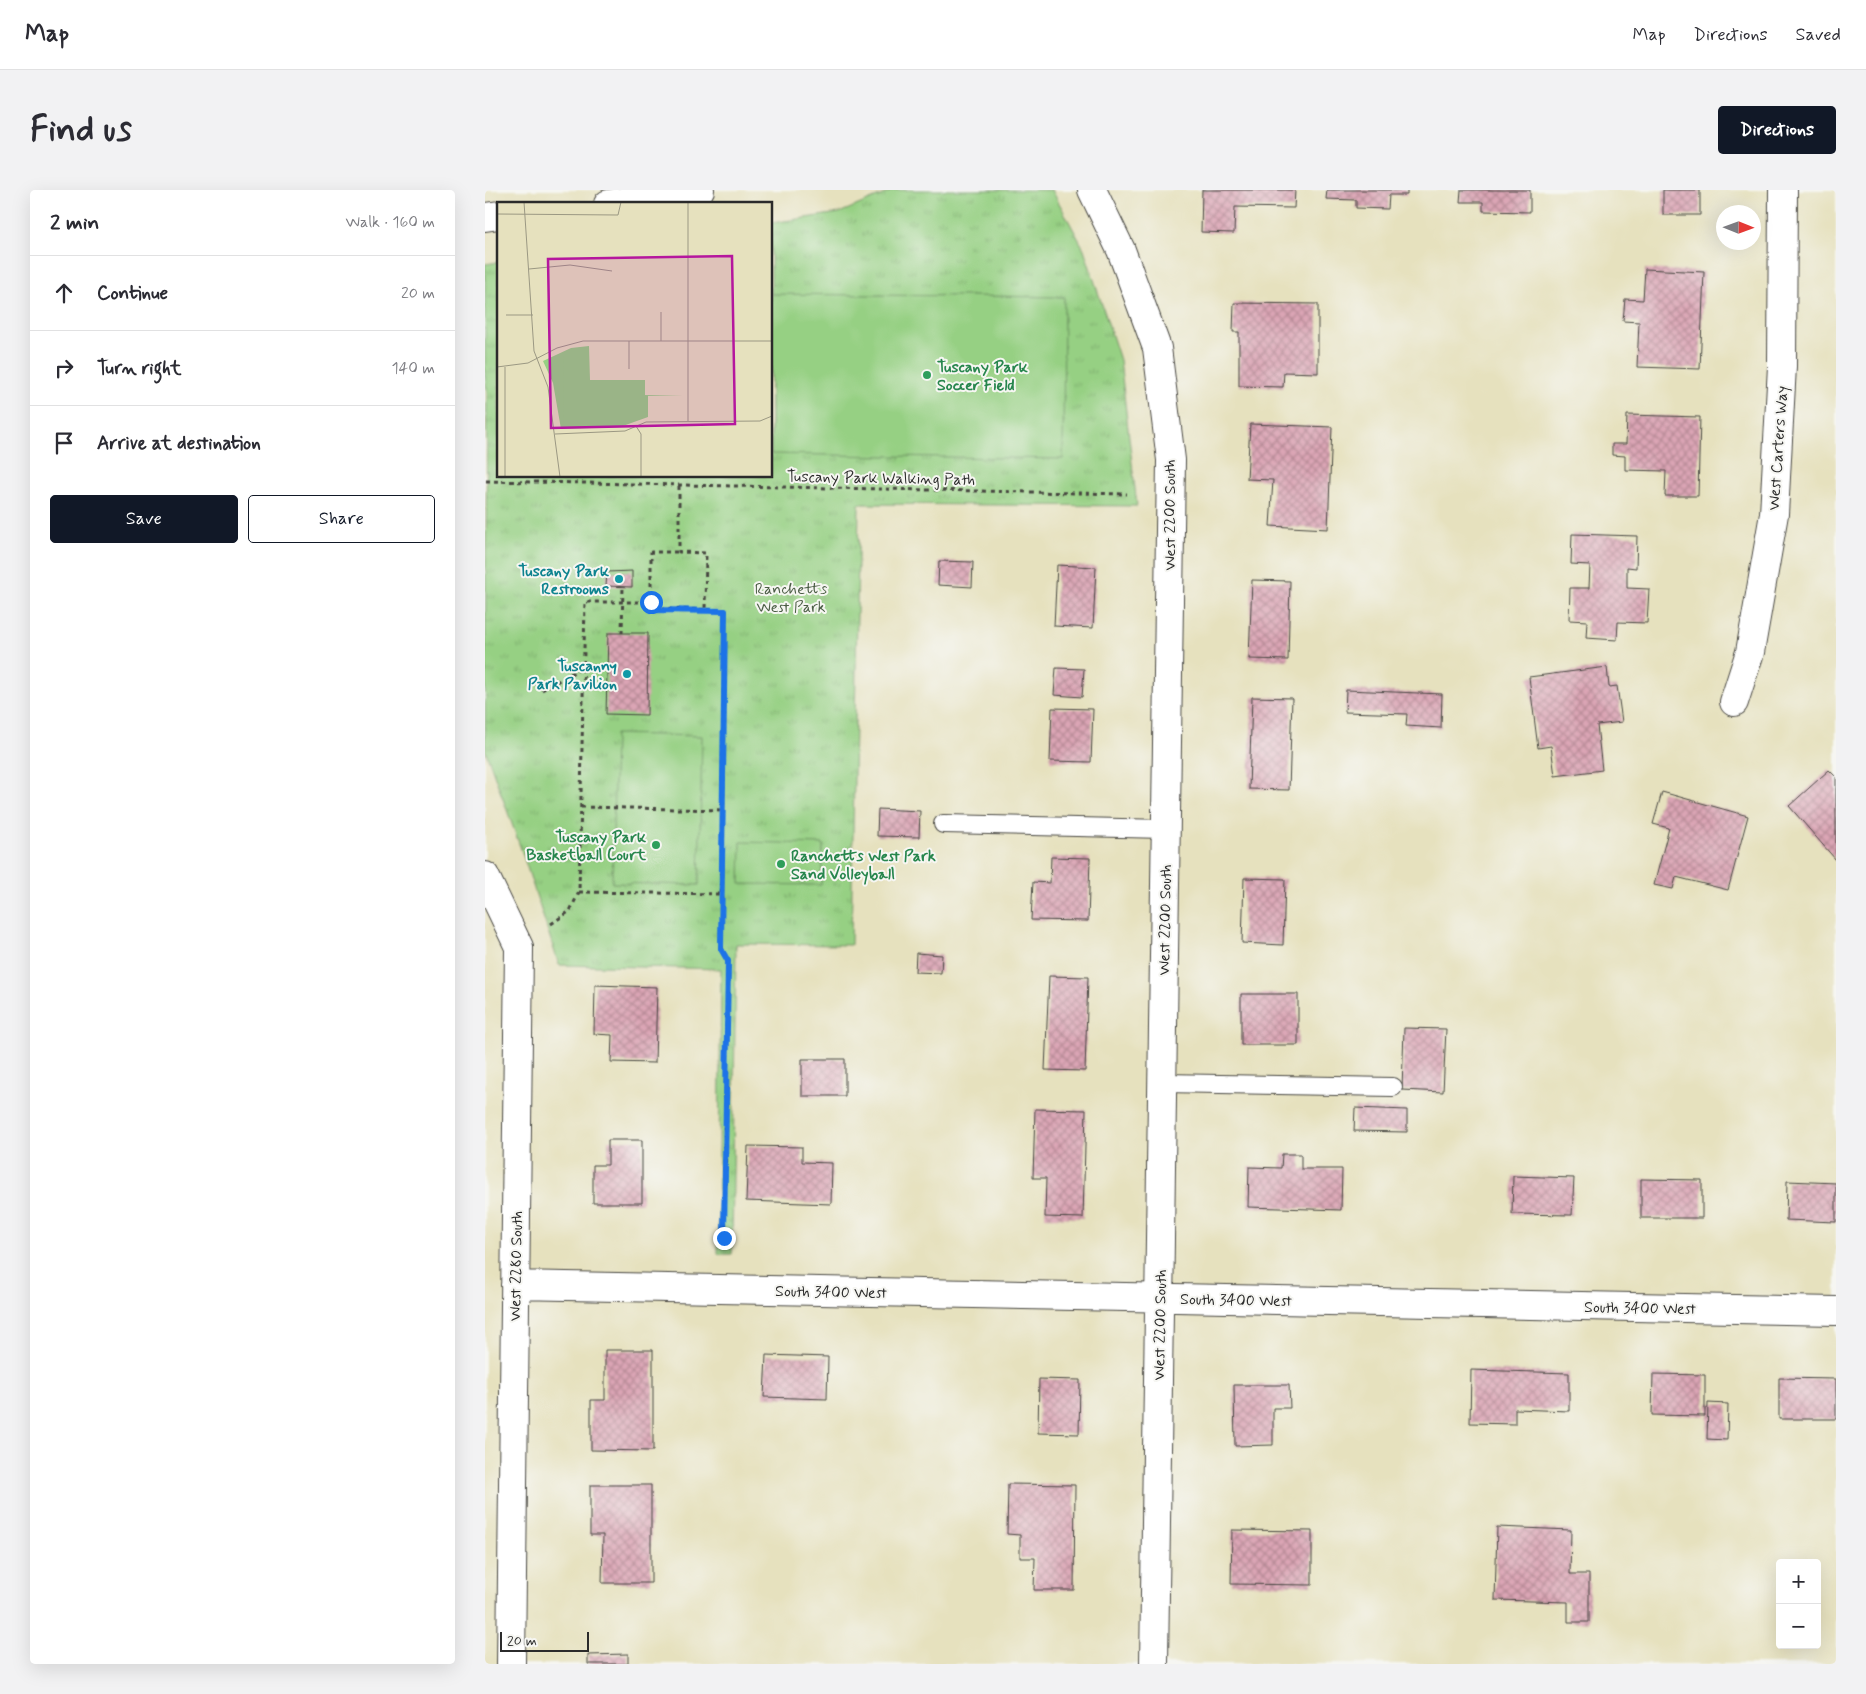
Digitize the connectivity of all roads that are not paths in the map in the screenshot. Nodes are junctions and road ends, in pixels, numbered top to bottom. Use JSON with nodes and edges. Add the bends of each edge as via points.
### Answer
{"nodes":[{"id":1,"x":700,"y":190,"type":"edge"},
{"id":2,"x":1092,"y":190,"type":"edge"},
{"id":3,"x":1783,"y":190,"type":"edge"},
{"id":4,"x":621,"y":202,"type":"edge"},
{"id":5,"x":1734,"y":702,"type":"dead end"},
{"id":6,"x":943,"y":824,"type":"dead end"},
{"id":7,"x":1166,"y":829,"type":"junction"},
{"id":8,"x":485,"y":876,"type":"edge"},
{"id":9,"x":1162,"y":1083,"type":"junction"},
{"id":10,"x":1393,"y":1087,"type":"dead end"},
{"id":11,"x":515,"y":1285,"type":"junction"},
{"id":12,"x":1159,"y":1297,"type":"junction"},
{"id":13,"x":1836,"y":1311,"type":"edge"},
{"id":14,"x":511,"y":1664,"type":"edge"},
{"id":15,"x":1154,"y":1664,"type":"edge"}],
"edges":[{"from":1,"to":4,"type":"street"},
{"from":2,"to":7,"type":"street","name":"West 2200 South","via":[[1121,250],[1157,348],[1171,460]]},
{"from":3,"to":5,"type":"street","name":"West Carters Way","via":[[1782,366],[1774,514],[1750,652]]},
{"from":6,"to":7,"type":"lane"},
{"from":7,"to":9,"type":"street","name":"West 2200 South"},
{"from":8,"to":11,"type":"street","name":"West 2280 South","via":[[519,947]]},
{"from":9,"to":10,"type":"lane"},
{"from":9,"to":12,"type":"street","name":"West 2200 South"},
{"from":11,"to":12,"type":"street","name":"South 3400 West"},
{"from":11,"to":14,"type":"street","name":"West 2280 South"},
{"from":12,"to":13,"type":"street","name":"South 3400 West"},
{"from":12,"to":15,"type":"street","name":"West 2200 South"}]}
